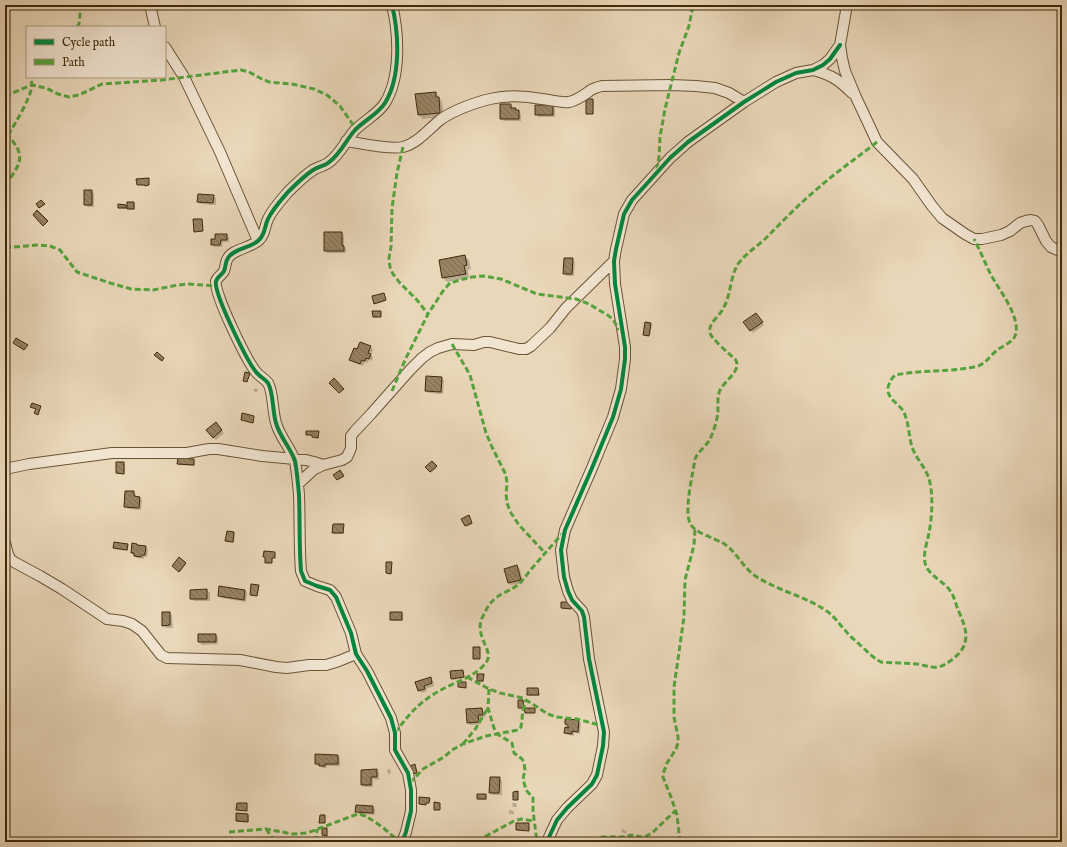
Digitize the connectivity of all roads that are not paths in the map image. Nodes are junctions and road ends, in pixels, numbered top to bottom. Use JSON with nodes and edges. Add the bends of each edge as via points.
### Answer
{"nodes":[{"id":1,"x":150,"y":5,"type":"edge"},
{"id":2,"x":392,"y":5,"type":"edge"},
{"id":3,"x":846,"y":5,"type":"edge"},
{"id":4,"x":155,"y":26,"type":"edge"},
{"id":5,"x":840,"y":45,"type":"junction"},
{"id":6,"x":166,"y":49,"type":"edge"},
{"id":7,"x":813,"y":70,"type":"junction"},
{"id":8,"x":855,"y":95,"type":"junction"},
{"id":9,"x":744,"y":102,"type":"junction"},
{"id":10,"x":346,"y":141,"type":"junction"},
{"id":11,"x":258,"y":241,"type":"junction"},
{"id":12,"x":1062,"y":252,"type":"edge"},
{"id":13,"x":614,"y":261,"type":"junction"},
{"id":14,"x":294,"y":460,"type":"junction"},
{"id":15,"x":323,"y":465,"type":"junction"},
{"id":16,"x":5,"y":469,"type":"edge"},
{"id":17,"x":298,"y":484,"type":"junction"},
{"id":18,"x":5,"y":543,"type":"edge"},
{"id":19,"x":356,"y":654,"type":"junction"},
{"id":20,"x":402,"y":842,"type":"edge"},
{"id":21,"x":548,"y":842,"type":"edge"}],
"edges":[{"from":1,"to":4,"type":"street"},
{"from":2,"to":10,"type":"street","via":[[397,48],[395,76],[385,103]]},
{"from":3,"to":5,"type":"street"},
{"from":5,"to":7,"type":"street","via":[[830,59]]},
{"from":5,"to":8,"type":"street","via":[[845,71]]},
{"from":6,"to":11,"type":"street","via":[[184,76]]},
{"from":7,"to":8,"type":"street","via":[[837,79]]},
{"from":7,"to":9,"type":"street","via":[[786,77]]},
{"from":8,"to":12,"type":"street","via":[[877,142],[914,179],[942,218],[974,239],[1001,236],[1026,220],[1035,221],[1048,244]]},
{"from":9,"to":10,"type":"street","via":[[715,88],[672,85],[602,86],[592,89],[577,100],[567,102],[512,96],[477,102],[442,119],[420,138],[403,147]]},
{"from":9,"to":13,"type":"street","via":[[688,142],[632,200],[624,214]]},
{"from":10,"to":11,"type":"street","via":[[338,154],[328,163],[314,170],[288,192],[267,219],[264,233]]},
{"from":11,"to":14,"type":"street","via":[[228,256],[224,271],[216,280],[215,286],[246,358],[268,384],[277,425]]},
{"from":13,"to":15,"type":"street","via":[[566,308],[550,328],[526,349],[484,342],[474,345],[452,344],[430,352],[410,370],[351,436],[351,448],[347,457]]},
{"from":13,"to":21,"type":"street","via":[[625,347],[621,389],[613,417],[565,530],[561,550],[568,590],[584,617],[589,659],[604,732],[603,746],[597,775],[592,784],[557,820]]},
{"from":14,"to":15,"type":"street"},
{"from":14,"to":16,"type":"street","via":[[218,449],[187,453],[112,453]]},
{"from":14,"to":17,"type":"street"},
{"from":15,"to":17,"type":"street","via":[[313,470]]},
{"from":17,"to":19,"type":"street","via":[[301,571],[305,581],[330,590],[336,597],[351,633]]},
{"from":18,"to":19,"type":"street","via":[[10,559],[14,562],[46,579],[107,619],[132,624],[142,631],[161,655],[167,658],[240,660],[287,668],[326,665]]},
{"from":19,"to":20,"type":"street","via":[[391,718],[395,750],[408,773],[412,811]]}]}
